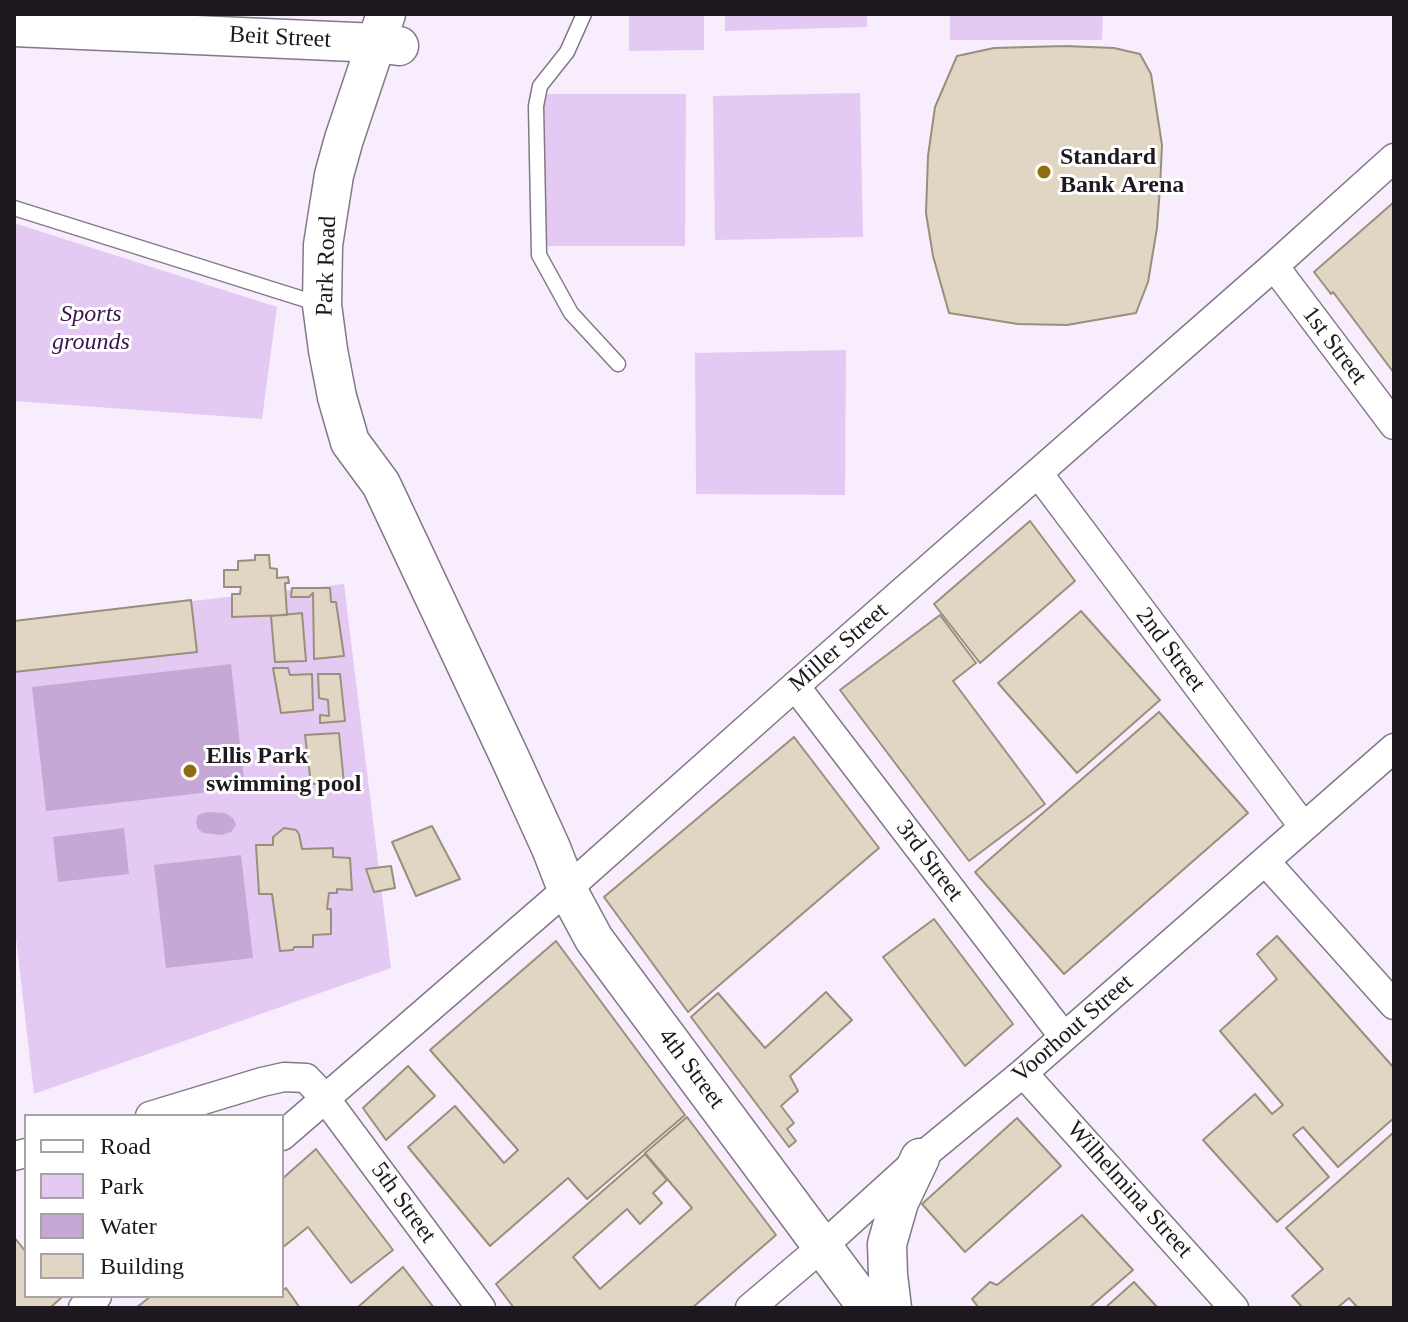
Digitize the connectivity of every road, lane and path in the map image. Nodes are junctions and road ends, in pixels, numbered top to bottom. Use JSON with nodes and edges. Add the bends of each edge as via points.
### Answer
{"nodes":[{"id":1,"x":584,"y":14,"type":"edge"},
{"id":2,"x":14,"y":27,"type":"edge"},
{"id":3,"x":395,"y":29,"type":"edge"},
{"id":4,"x":1394,"y":158,"type":"edge"},
{"id":5,"x":14,"y":208,"type":"edge"},
{"id":6,"x":1274,"y":266,"type":"junction"},
{"id":7,"x":322,"y":305,"type":"junction"},
{"id":8,"x":618,"y":364,"type":"dead end"},
{"id":9,"x":1394,"y":425,"type":"edge"},
{"id":10,"x":1038,"y":473,"type":"junction"},
{"id":11,"x":381,"y":484,"type":"junction"},
{"id":12,"x":795,"y":686,"type":"junction"},
{"id":13,"x":1394,"y":748,"type":"edge"},
{"id":14,"x":1303,"y":826,"type":"junction"},
{"id":15,"x":1265,"y":861,"type":"junction"},
{"id":16,"x":567,"y":889,"type":"junction"},
{"id":17,"x":1394,"y":1005,"type":"edge"},
{"id":18,"x":1064,"y":1037,"type":"junction"},
{"id":19,"x":1023,"y":1073,"type":"junction"},
{"id":20,"x":325,"y":1098,"type":"junction"},
{"id":21,"x":157,"y":1114,"type":"edge"},
{"id":22,"x":284,"y":1134,"type":"edge"},
{"id":23,"x":920,"y":1158,"type":"junction"},
{"id":24,"x":823,"y":1246,"type":"junction"},
{"id":25,"x":481,"y":1308,"type":"edge"},
{"id":26,"x":750,"y":1308,"type":"edge"},
{"id":27,"x":868,"y":1308,"type":"edge"},
{"id":28,"x":892,"y":1308,"type":"edge"},
{"id":29,"x":1234,"y":1308,"type":"edge"}],
"edges":[{"from":1,"to":8,"type":"lane","via":[[567,52],[540,86],[536,106],[539,255],[571,313]]},
{"from":2,"to":3,"type":"street","name":"Beit Street"},
{"from":3,"to":7,"type":"street","name":"Park Road","via":[[358,94],[334,175],[323,245]]},
{"from":3,"to":11,"type":"street","name":"Park Road","via":[[350,226],[347,265],[352,359]]},
{"from":4,"to":6,"type":"street","name":"Miller Street"},
{"from":5,"to":7,"type":"lane"},
{"from":6,"to":9,"type":"street","name":"1st Street"},
{"from":6,"to":10,"type":"street","name":"Miller Street"},
{"from":7,"to":11,"type":"street","name":"Park Road","via":[[350,442]]},
{"from":10,"to":12,"type":"street","name":"Miller Street"},
{"from":10,"to":14,"type":"street","name":"2nd Street"},
{"from":11,"to":16,"type":"street","name":"Park Road"},
{"from":12,"to":16,"type":"street","name":"Miller Street"},
{"from":12,"to":18,"type":"street","name":"3rd Street"},
{"from":13,"to":14,"type":"street","name":"Voorhout Street"},
{"from":14,"to":15,"type":"street","name":"Voorhout Street"},
{"from":15,"to":17,"type":"street"},
{"from":15,"to":18,"type":"street","name":"Voorhout Street"},
{"from":16,"to":20,"type":"street","name":"Miller Street"},
{"from":16,"to":24,"type":"street","name":"4th Street","via":[[594,939]]},
{"from":18,"to":19,"type":"street","name":"Voorhout Street"},
{"from":19,"to":23,"type":"street","name":"Voorhout Street"},
{"from":19,"to":29,"type":"street","name":"Wilhelmina Street"},
{"from":20,"to":21,"type":"street","via":[[306,1078],[284,1077]]},
{"from":20,"to":22,"type":"street","name":"Miller Street"},
{"from":20,"to":25,"type":"street","name":"5th Street"},
{"from":23,"to":24,"type":"street","name":"Voorhout Street"},
{"from":23,"to":28,"type":"street","via":[[887,1244]]},
{"from":24,"to":26,"type":"street","name":"Voorhout Street"},
{"from":24,"to":27,"type":"street","name":"4th Street"}]}
